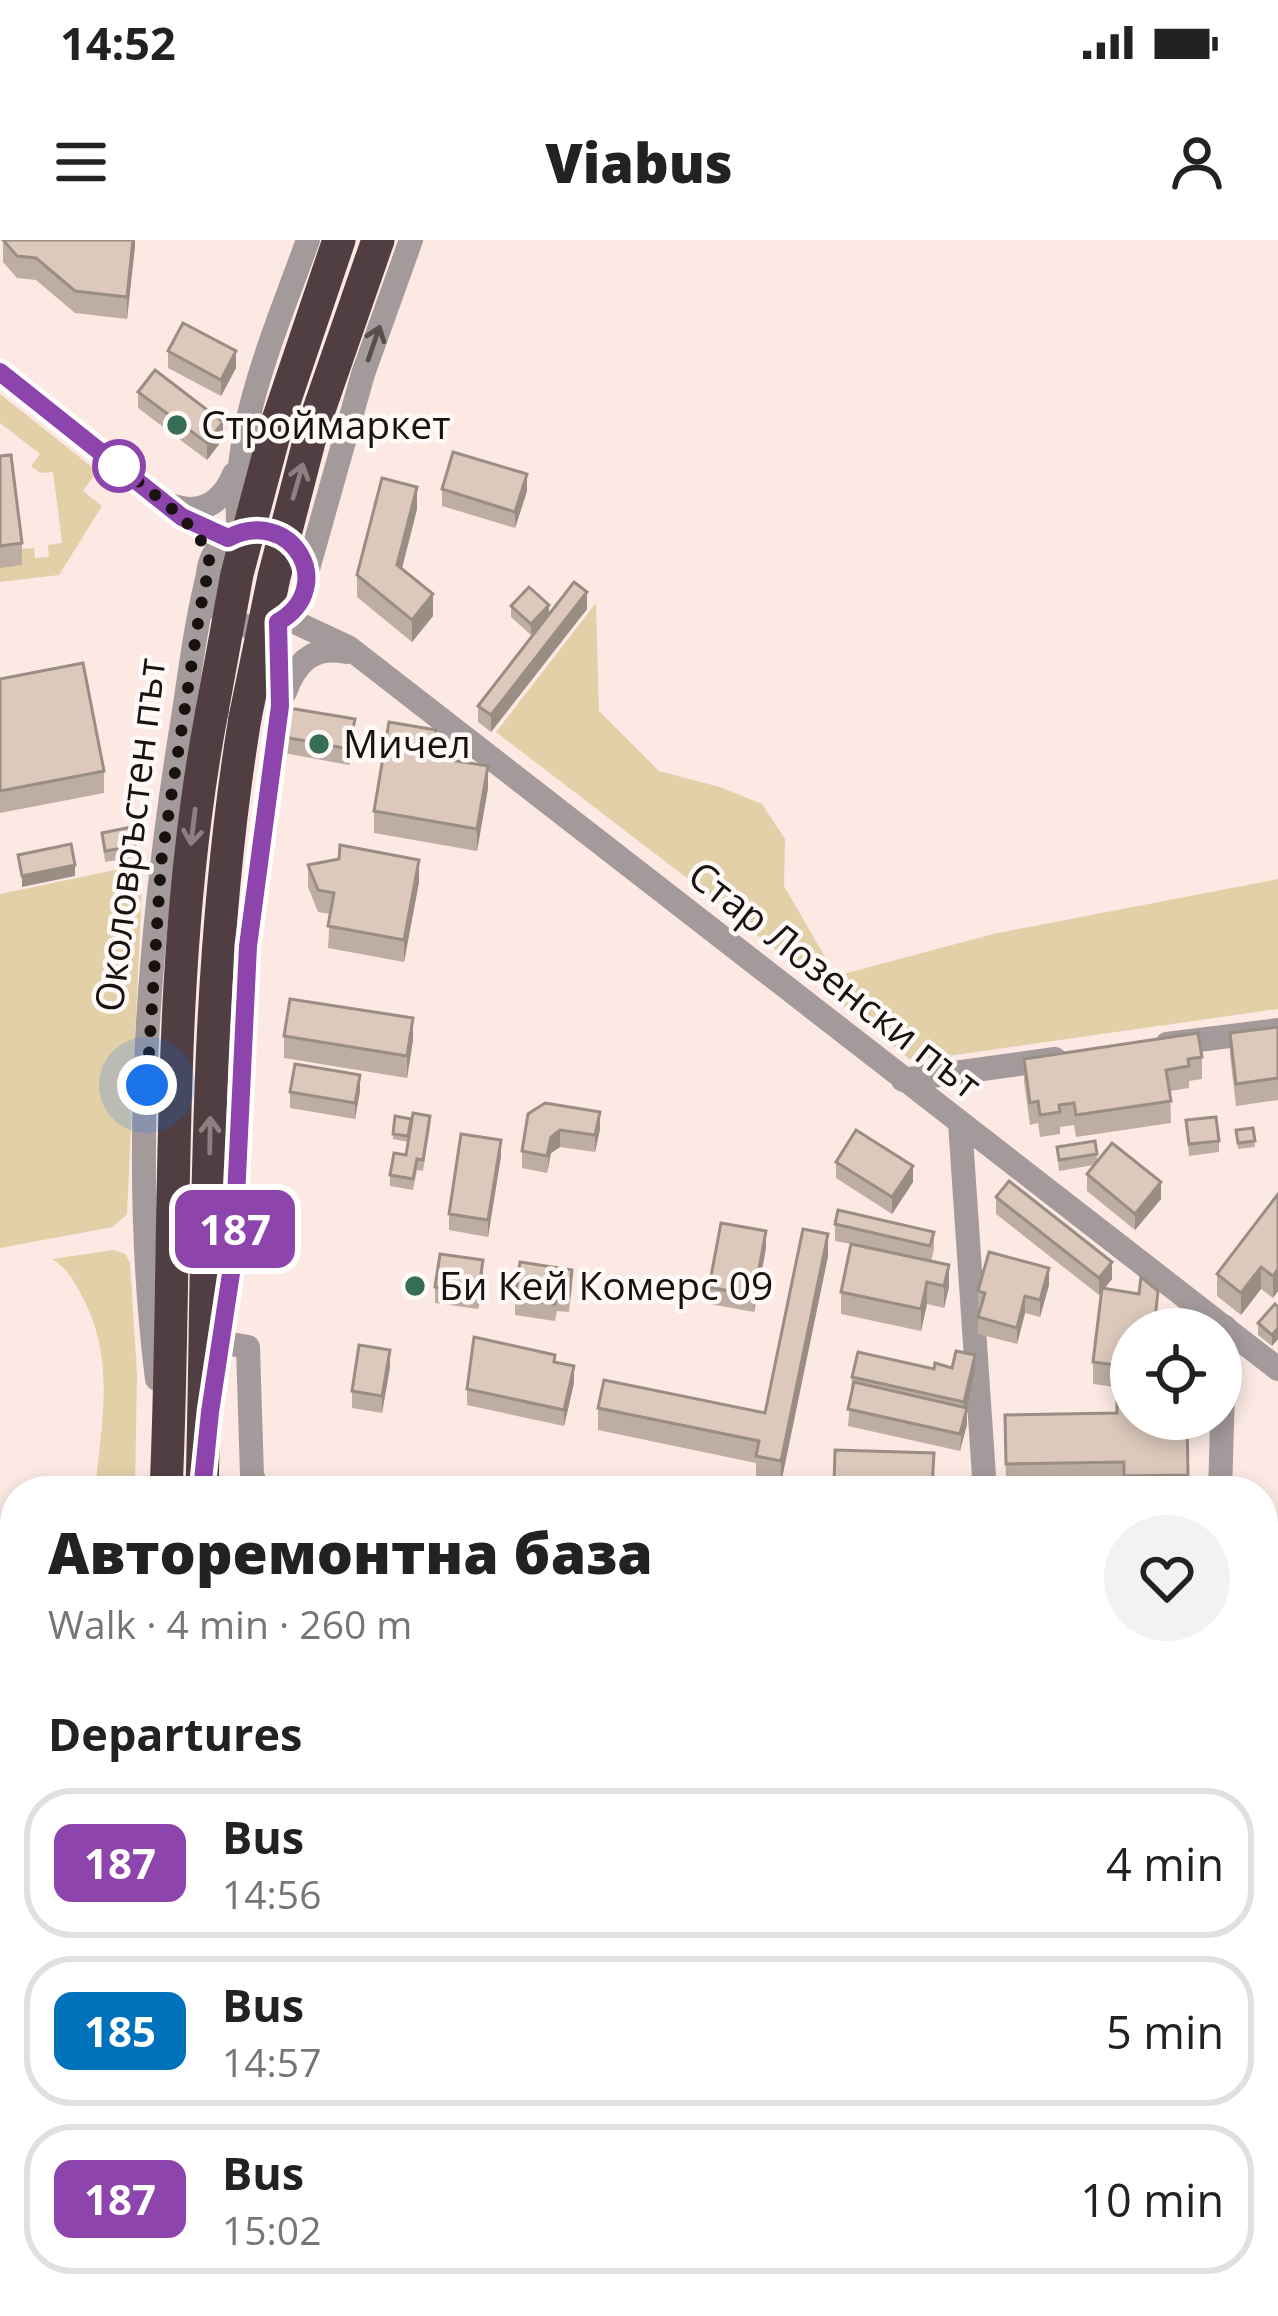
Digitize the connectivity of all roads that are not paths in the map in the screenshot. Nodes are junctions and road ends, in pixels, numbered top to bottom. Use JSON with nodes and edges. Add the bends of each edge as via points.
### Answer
{"nodes":[{"id":1,"x":308,"y":240,"type":"edge"},
{"id":2,"x":339,"y":240,"type":"edge"},
{"id":3,"x":378,"y":240,"type":"edge"},
{"id":4,"x":411,"y":240,"type":"edge"},
{"id":5,"x":0,"y":372,"type":"edge"},
{"id":6,"x":241,"y":451,"type":"junction"},
{"id":7,"x":160,"y":501,"type":"junction"},
{"id":8,"x":182,"y":517,"type":"junction"},
{"id":9,"x":233,"y":536,"type":"junction"},
{"id":10,"x":209,"y":567,"type":"junction"},
{"id":11,"x":306,"y":582,"type":"junction"},
{"id":12,"x":282,"y":620,"type":"junction"},
{"id":13,"x":354,"y":652,"type":"junction"},
{"id":14,"x":280,"y":706,"type":"junction"},
{"id":15,"x":228,"y":714,"type":"junction"},
{"id":16,"x":1278,"y":1030,"type":"edge"},
{"id":17,"x":1136,"y":1048,"type":"edge"},
{"id":18,"x":1089,"y":1054,"type":"edge"},
{"id":19,"x":903,"y":1079,"type":"junction"},
{"id":20,"x":960,"y":1123,"type":"junction"},
{"id":21,"x":1200,"y":1308,"type":"edge"},
{"id":22,"x":1242,"y":1340,"type":"edge"},
{"id":23,"x":220,"y":1342,"type":"junction"},
{"id":24,"x":1278,"y":1369,"type":"edge"},
{"id":25,"x":1222,"y":1440,"type":"edge"},
{"id":26,"x":166,"y":1476,"type":"edge"},
{"id":27,"x":166,"y":1476,"type":"edge"},
{"id":28,"x":203,"y":1476,"type":"edge"},
{"id":29,"x":252,"y":1476,"type":"edge"},
{"id":30,"x":984,"y":1476,"type":"edge"},
{"id":31,"x":1220,"y":1476,"type":"edge"}],
"edges":[{"from":1,"to":6,"type":"street"},
{"from":2,"to":15,"type":"highway","name":"Околовръстен път","bridge":true,"via":[[237,574]]},
{"from":15,"to":3,"type":"highway","name":"Околовръстен път","one_way":true,"bridge":true},
{"from":11,"to":4,"type":"street","one_way":true,"via":[[357,394]]},
{"from":5,"to":7,"type":"street"},
{"from":6,"to":7,"type":"street","via":[[215,502],[184,510]]},
{"from":6,"to":9,"type":"street"},
{"from":7,"to":8,"type":"street"},
{"from":8,"to":9,"type":"street"},
{"from":8,"to":10,"type":"street","via":[[203,543]]},
{"from":9,"to":10,"type":"street"},
{"from":9,"to":11,"type":"street","via":[[257,529],[280,535],[300,554]]},
{"from":10,"to":12,"type":"street","via":[[211,595],[224,614],[252,627]]},
{"from":10,"to":27,"type":"street","name":"Околовръстен път","via":[[161,863],[148,1038],[146,1292]]},
{"from":11,"to":12,"type":"street"},
{"from":11,"to":13,"type":"street","name":"Стар Лозенски път","via":[[316,612]]},
{"from":12,"to":13,"type":"street","name":"Стар Лозенски път"},
{"from":12,"to":14,"type":"street"},
{"from":13,"to":14,"type":"street","via":[[310,655],[295,668]]},
{"from":13,"to":19,"type":"street","name":"Стар Лозенски път"},
{"from":14,"to":23,"type":"street","via":[[248,946],[233,1260]]},
{"from":15,"to":26,"type":"highway","name":"Околовръстен път","one_way":true,"via":[[193,826],[177,1010]]},
{"from":28,"to":15,"type":"highway","name":"Околовръстен път","one_way":true},
{"from":16,"to":17,"type":"street"},
{"from":18,"to":19,"type":"street"},
{"from":19,"to":20,"type":"street","name":"Стар Лозенски път"},
{"from":20,"to":21,"type":"street","name":"Стар Лозенски път"},
{"from":20,"to":30,"type":"street"},
{"from":22,"to":24,"type":"street","name":"Стар Лозенски път"},
{"from":23,"to":28,"type":"street"},
{"from":23,"to":29,"type":"street","via":[[248,1347]]},
{"from":25,"to":31,"type":"street"}]}
